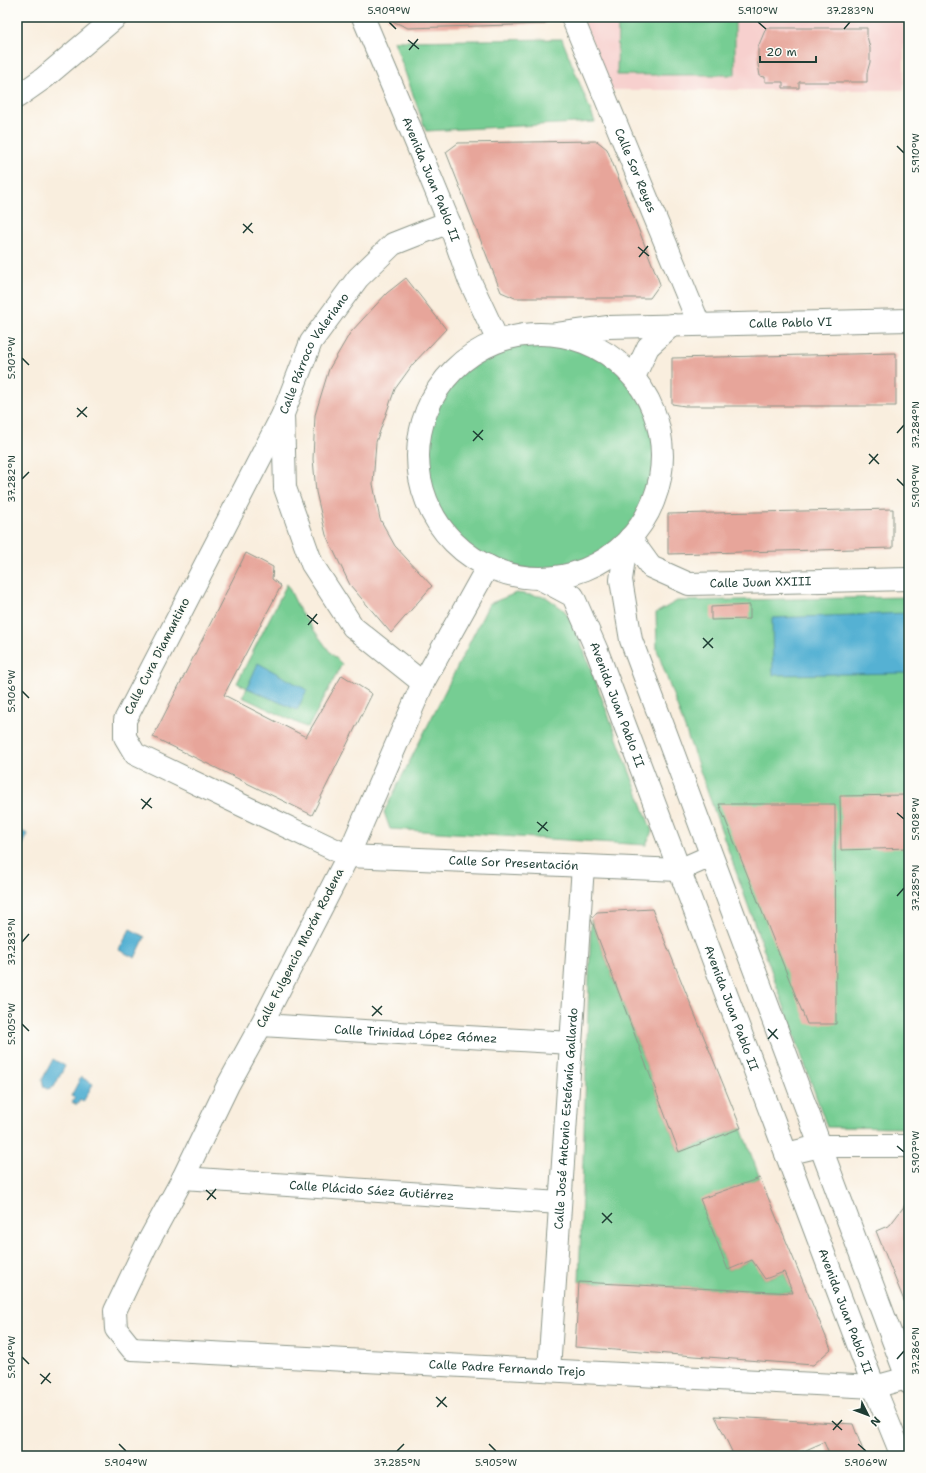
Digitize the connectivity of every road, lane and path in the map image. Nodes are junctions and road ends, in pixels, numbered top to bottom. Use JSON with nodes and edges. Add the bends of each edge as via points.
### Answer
{"nodes":[{"id":1,"x":116,"y":17,"type":"edge"},
{"id":2,"x":363,"y":17,"type":"edge"},
{"id":3,"x":572,"y":17,"type":"edge"},
{"id":4,"x":17,"y":97,"type":"edge"},
{"id":5,"x":449,"y":222,"type":"junction"},
{"id":6,"x":909,"y":320,"type":"edge"},
{"id":7,"x":699,"y":324,"type":"junction"},
{"id":8,"x":672,"y":325,"type":"junction"},
{"id":9,"x":557,"y":334,"type":"junction"},
{"id":10,"x":498,"y":341,"type":"junction"},
{"id":11,"x":634,"y":377,"type":"junction"},
{"id":12,"x":283,"y":414,"type":"junction"},
{"id":13,"x":628,"y":541,"type":"junction"},
{"id":14,"x":488,"y":566,"type":"junction"},
{"id":15,"x":539,"y":578,"type":"junction"},
{"id":16,"x":909,"y":579,"type":"edge"},
{"id":17,"x":423,"y":683,"type":"junction"},
{"id":18,"x":348,"y":856,"type":"junction"},
{"id":19,"x":711,"y":856,"type":"junction"},
{"id":20,"x":583,"y":866,"type":"junction"},
{"id":21,"x":679,"y":870,"type":"junction"},
{"id":22,"x":261,"y":1025,"type":"junction"},
{"id":23,"x":571,"y":1043,"type":"junction"},
{"id":24,"x":820,"y":1146,"type":"junction"},
{"id":25,"x":909,"y":1146,"type":"edge"},
{"id":26,"x":786,"y":1154,"type":"junction"},
{"id":27,"x":183,"y":1178,"type":"junction"},
{"id":28,"x":560,"y":1203,"type":"junction"},
{"id":29,"x":116,"y":1329,"type":"joint"},
{"id":30,"x":549,"y":1370,"type":"junction"},
{"id":31,"x":908,"y":1380,"type":"edge"},
{"id":32,"x":874,"y":1387,"type":"junction"},
{"id":33,"x":902,"y":1456,"type":"edge"}],
"edges":[{"from":1,"to":4,"type":"street","via":[[44,78]]},
{"from":2,"to":5,"type":"street","name":"Avenida Juan Pablo II"},
{"from":3,"to":7,"type":"street","name":"Calle Sor Reyes"},
{"from":5,"to":10,"type":"street","name":"Avenida Juan Pablo II","via":[[470,279]]},
{"from":5,"to":12,"type":"street","name":"Calle Párroco Valeriano","via":[[393,244],[358,278],[311,342]]},
{"from":6,"to":7,"type":"street","name":"Calle Pablo VI"},
{"from":7,"to":8,"type":"street","name":"Calle Pablo VI"},
{"from":8,"to":9,"type":"street","name":"Calle Pablo VI","via":[[608,327]]},
{"from":8,"to":11,"type":"street","via":[[648,347]]},
{"from":9,"to":10,"type":"street","via":[[527,334]]},
{"from":9,"to":11,"type":"street","via":[[586,342],[613,356]]},
{"from":10,"to":14,"type":"street","via":[[463,361],[436,392],[421,430],[419,471],[430,510],[454,543]]},
{"from":11,"to":13,"type":"street","via":[[653,407],[662,450],[661,476],[650,509]]},
{"from":12,"to":17,"type":"street","name":"Calle Párroco Valeriano","via":[[285,488],[312,564],[353,627]]},
{"from":12,"to":18,"type":"street","name":"Calle Cura Diamantino","via":[[125,720],[125,737],[135,754]]},
{"from":13,"to":15,"type":"street","via":[[600,562],[571,574]]},
{"from":13,"to":16,"type":"street","name":"Calle Juan XXIII","via":[[651,567],[689,584]]},
{"from":13,"to":19,"type":"street","via":[[621,580],[631,640]]},
{"from":14,"to":15,"type":"street","via":[[513,575]]},
{"from":14,"to":17,"type":"street","name":"Calle Fulgencio Morón Rodena"},
{"from":15,"to":21,"type":"street","name":"Avenida Juan Pablo II","via":[[573,596],[597,651]]},
{"from":17,"to":18,"type":"street","name":"Calle Fulgencio Morón Rodena"},
{"from":18,"to":20,"type":"street","name":"Calle Sor Presentación"},
{"from":18,"to":22,"type":"street","name":"Calle Fulgencio Morón Rodena"},
{"from":19,"to":21,"type":"street"},
{"from":19,"to":24,"type":"street"},
{"from":20,"to":21,"type":"street","name":"Calle Sor Presentación"},
{"from":20,"to":23,"type":"street","name":"Calle José Antonio Estefanía Gallardo"},
{"from":21,"to":26,"type":"street","name":"Avenida Juan Pablo II"},
{"from":22,"to":23,"type":"street","name":"Calle Trinidad López Gómez"},
{"from":22,"to":27,"type":"street","name":"Calle Fulgencio Morón Rodena","via":[[228,1085]]},
{"from":23,"to":28,"type":"street","name":"Calle José Antonio Estefanía Gallardo"},
{"from":24,"to":25,"type":"street"},
{"from":24,"to":26,"type":"street"},
{"from":24,"to":31,"type":"street"},
{"from":26,"to":32,"type":"street","name":"Avenida Juan Pablo II"},
{"from":27,"to":28,"type":"street","name":"Calle Plácido Sáez Gutiérrez"},
{"from":27,"to":29,"type":"street","name":"Calle Fulgencio Morón Rodena","via":[[115,1311]]},
{"from":28,"to":30,"type":"street","name":"Calle José Antonio Estefanía Gallardo"},
{"from":29,"to":30,"type":"street","name":"Calle Padre Fernando Trejo","via":[[132,1349]]},
{"from":30,"to":32,"type":"street","name":"Calle Padre Fernando Trejo"},
{"from":31,"to":32,"type":"street","name":"Calle Padre Fernando Trejo"},
{"from":32,"to":33,"type":"street","name":"Avenida Juan Pablo II"}]}
